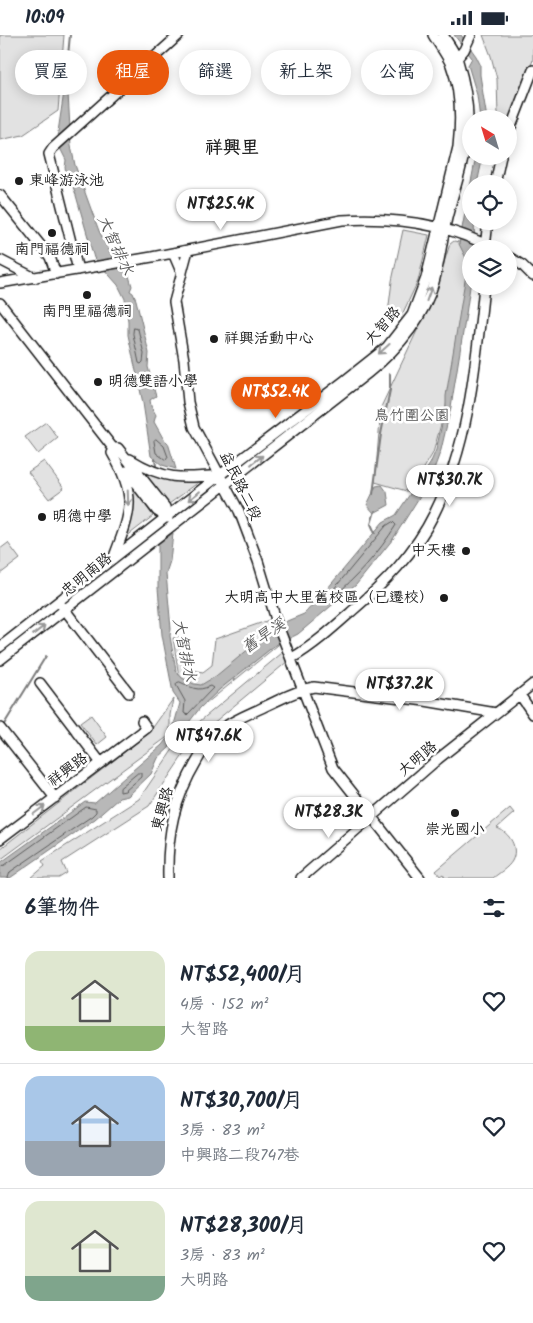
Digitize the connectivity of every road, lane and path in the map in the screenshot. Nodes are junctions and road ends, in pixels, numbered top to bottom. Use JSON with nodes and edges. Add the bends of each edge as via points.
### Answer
{"nodes":[{"id":1,"x":178,"y":35,"type":"edge"},
{"id":2,"x":433,"y":35,"type":"edge"},
{"id":3,"x":442,"y":35,"type":"edge"},
{"id":4,"x":467,"y":42,"type":"edge"},
{"id":5,"x":454,"y":62,"type":"junction"},
{"id":6,"x":533,"y":70,"type":"edge"},
{"id":7,"x":518,"y":110,"type":"edge"},
{"id":8,"x":0,"y":195,"type":"edge"},
{"id":9,"x":441,"y":228,"type":"junction"},
{"id":10,"x":473,"y":240,"type":"edge"},
{"id":11,"x":188,"y":250,"type":"junction"},
{"id":12,"x":173,"y":253,"type":"junction"},
{"id":13,"x":0,"y":260,"type":"edge"},
{"id":14,"x":517,"y":262,"type":"edge"},
{"id":15,"x":81,"y":270,"type":"junction"},
{"id":16,"x":56,"y":274,"type":"junction"},
{"id":17,"x":182,"y":274,"type":"junction"},
{"id":18,"x":533,"y":276,"type":"edge"},
{"id":19,"x":35,"y":278,"type":"junction"},
{"id":20,"x":0,"y":283,"type":"edge"},
{"id":21,"x":483,"y":295,"type":"edge"},
{"id":22,"x":0,"y":303,"type":"edge"},
{"id":23,"x":112,"y":450,"type":"junction"},
{"id":24,"x":123,"y":454,"type":"junction"},
{"id":25,"x":220,"y":475,"type":"junction"},
{"id":26,"x":226,"y":485,"type":"junction"},
{"id":27,"x":190,"y":511,"type":"joint"},
{"id":28,"x":167,"y":517,"type":"junction"},
{"id":29,"x":173,"y":525,"type":"junction"},
{"id":30,"x":112,"y":560,"type":"junction"},
{"id":31,"x":59,"y":602,"type":"junction"},
{"id":32,"x":65,"y":610,"type":"junction"},
{"id":33,"x":0,"y":647,"type":"edge"},
{"id":34,"x":292,"y":658,"type":"junction"},
{"id":35,"x":0,"y":660,"type":"edge"},
{"id":36,"x":40,"y":683,"type":"dead end"},
{"id":37,"x":533,"y":684,"type":"edge"},
{"id":38,"x":303,"y":689,"type":"junction"},
{"id":39,"x":129,"y":693,"type":"dead end"},
{"id":40,"x":520,"y":695,"type":"junction"},
{"id":41,"x":496,"y":713,"type":"junction"},
{"id":42,"x":533,"y":714,"type":"edge"},
{"id":43,"x":142,"y":721,"type":"dead end"},
{"id":44,"x":0,"y":728,"type":"edge"},
{"id":45,"x":101,"y":763,"type":"junction"},
{"id":46,"x":55,"y":798,"type":"junction"},
{"id":47,"x":372,"y":817,"type":"junction"},
{"id":48,"x":0,"y":839,"type":"edge"},
{"id":49,"x":168,"y":878,"type":"edge"},
{"id":50,"x":301,"y":878,"type":"edge"},
{"id":51,"x":420,"y":878,"type":"edge"}],
"edges":[{"from":1,"to":15,"type":"street","via":[[49,154]]},
{"from":2,"to":5,"type":"street","name":"大智路"},
{"from":3,"to":5,"type":"street","name":"大智路"},
{"from":4,"to":5,"type":"street"},
{"from":5,"to":9,"type":"street","name":"大智路","via":[[460,130]]},
{"from":6,"to":7,"type":"street"},
{"from":8,"to":16,"type":"street","via":[[50,257]]},
{"from":9,"to":10,"type":"street"},
{"from":9,"to":11,"type":"street","via":[[398,220],[342,220]]},
{"from":9,"to":25,"type":"street","name":"大智路","one_way":true,"via":[[412,315],[387,347]]},
{"from":26,"to":9,"type":"street","name":"大智路","one_way":true,"via":[[393,353],[426,302],[434,281]]},
{"from":11,"to":12,"type":"street"},
{"from":11,"to":17,"type":"street","name":"益民路二段"},
{"from":12,"to":15,"type":"street"},
{"from":12,"to":17,"type":"street"},
{"from":13,"to":19,"type":"street"},
{"from":14,"to":18,"type":"street"},
{"from":15,"to":16,"type":"street"},
{"from":16,"to":19,"type":"street"},
{"from":17,"to":25,"type":"street","name":"益民路二段","via":[[174,302],[188,402],[194,427]]},
{"from":19,"to":20,"type":"street"},
{"from":21,"to":34,"type":"street","via":[[459,448],[434,515],[414,549],[393,574],[334,627]]},
{"from":22,"to":23,"type":"street"},
{"from":23,"to":24,"type":"street","via":[[118,448]]},
{"from":23,"to":28,"type":"street","via":[[157,511]]},
{"from":23,"to":30,"type":"street","one_way":true,"via":[[123,473],[129,497],[127,520]]},
{"from":24,"to":25,"type":"street","via":[[147,469],[176,478]]},
{"from":24,"to":28,"type":"street","via":[[165,507]]},
{"from":25,"to":26,"type":"street","name":"益民路二段"},
{"from":25,"to":28,"type":"street","name":"大智路","one_way":true},
{"from":26,"to":27,"type":"street","name":"大智路"},
{"from":26,"to":34,"type":"street","name":"益民路二段","via":[[239,511]]},
{"from":27,"to":29,"type":"street","name":"忠明南路"},
{"from":28,"to":29,"type":"street"},
{"from":28,"to":30,"type":"street","name":"忠明南路"},
{"from":29,"to":32,"type":"street","name":"忠明南路"},
{"from":30,"to":31,"type":"street","name":"忠明南路"},
{"from":31,"to":32,"type":"street"},
{"from":31,"to":33,"type":"street","name":"忠明南路"},
{"from":35,"to":32,"type":"street","name":"忠明南路","one_way":true},
{"from":32,"to":39,"type":"street"},
{"from":34,"to":38,"type":"street"},
{"from":36,"to":45,"type":"street"},
{"from":37,"to":40,"type":"street","name":"大明路"},
{"from":38,"to":41,"type":"street","via":[[314,687]]},
{"from":38,"to":47,"type":"street","via":[[332,768]]},
{"from":38,"to":49,"type":"street","name":"東興路","via":[[226,725],[204,749],[178,798],[168,848]]},
{"from":40,"to":41,"type":"street","name":"大明路"},
{"from":40,"to":42,"type":"street"},
{"from":41,"to":47,"type":"street","name":"大明路"},
{"from":43,"to":45,"type":"street","name":"祥興路","via":[[147,728]]},
{"from":44,"to":46,"type":"street"},
{"from":45,"to":46,"type":"street","name":"祥興路"},
{"from":48,"to":46,"type":"street","name":"祥興路","one_way":true},
{"from":47,"to":50,"type":"street","name":"大明路"},
{"from":47,"to":51,"type":"street"}]}
